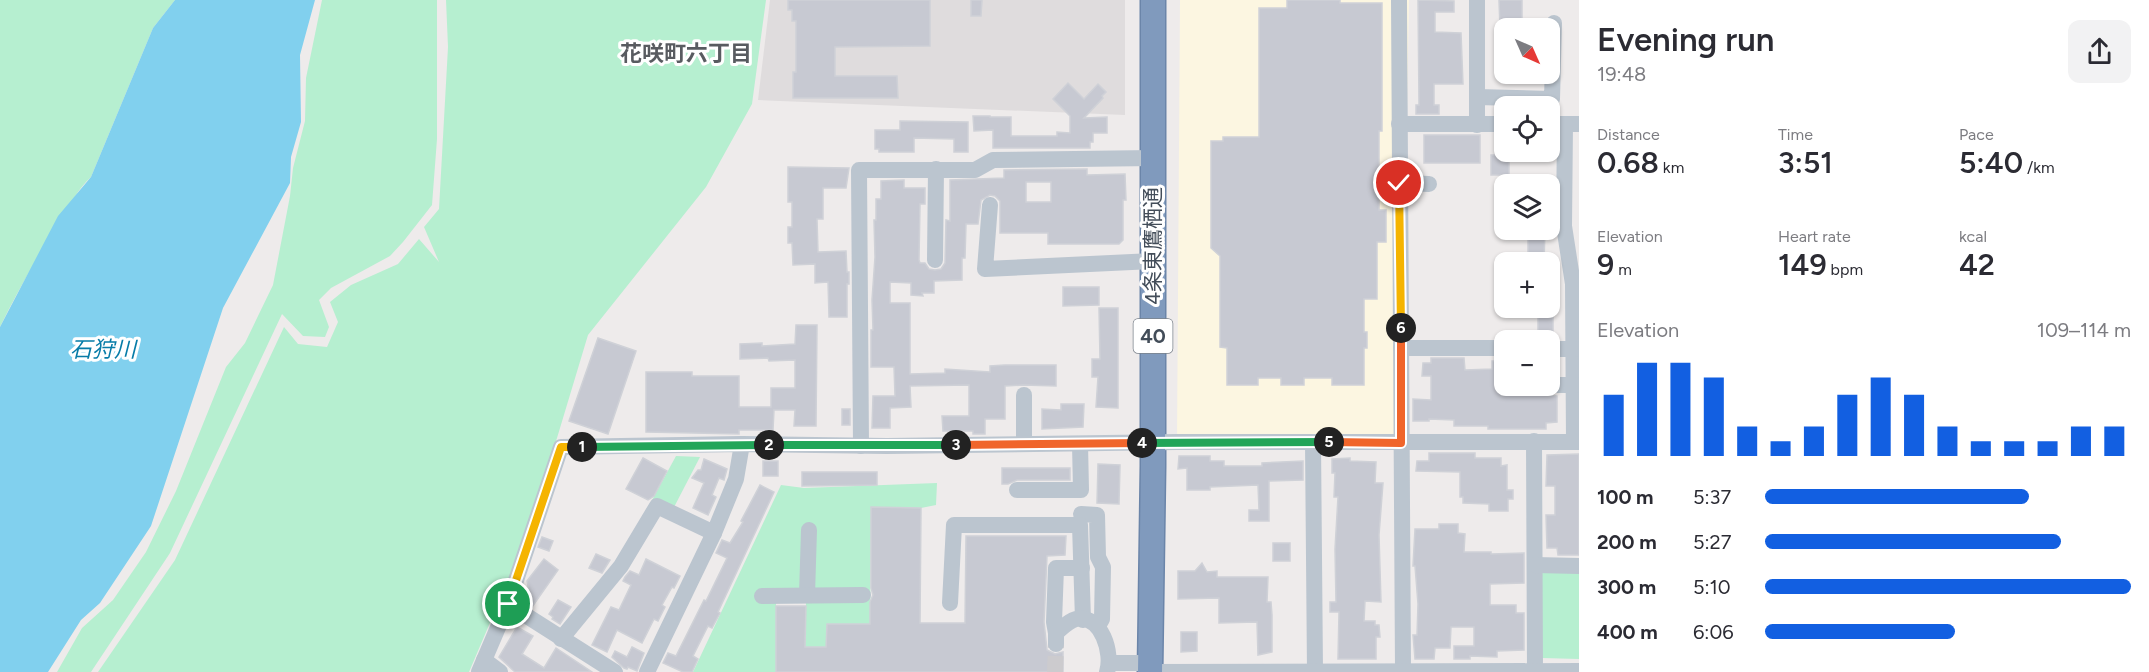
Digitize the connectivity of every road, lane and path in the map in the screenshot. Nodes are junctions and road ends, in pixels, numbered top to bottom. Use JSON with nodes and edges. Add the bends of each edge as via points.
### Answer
{"nodes":[{"id":1,"x":1153,"y":0,"type":"edge"},
{"id":2,"x":1399,"y":0,"type":"edge"},
{"id":3,"x":1477,"y":0,"type":"edge"},
{"id":4,"x":1552,"y":84,"type":"edge"},
{"id":5,"x":1477,"y":97,"type":"junction"},
{"id":6,"x":1399,"y":124,"type":"junction"},
{"id":7,"x":1477,"y":124,"type":"junction"},
{"id":8,"x":1494,"y":124,"type":"edge"},
{"id":9,"x":1565,"y":124,"type":"edge"},
{"id":10,"x":1154,"y":158,"type":"junction"},
{"id":11,"x":936,"y":169,"type":"junction"},
{"id":12,"x":1399,"y":183,"type":"junction"},
{"id":13,"x":1429,"y":184,"type":"dead end"},
{"id":14,"x":990,"y":205,"type":"dead end"},
{"id":15,"x":1572,"y":226,"type":"edge"},
{"id":16,"x":935,"y":260,"type":"dead end"},
{"id":17,"x":1153,"y":261,"type":"junction"},
{"id":18,"x":1401,"y":348,"type":"junction"},
{"id":19,"x":1494,"y":348,"type":"edge"},
{"id":20,"x":1560,"y":349,"type":"edge"},
{"id":21,"x":1575,"y":349,"type":"junction"},
{"id":22,"x":1560,"y":385,"type":"edge"},
{"id":23,"x":1575,"y":385,"type":"junction"},
{"id":24,"x":1024,"y":395,"type":"dead end"},
{"id":25,"x":1534,"y":441,"type":"junction"},
{"id":26,"x":1153,"y":442,"type":"junction"},
{"id":27,"x":1313,"y":442,"type":"junction"},
{"id":28,"x":1577,"y":442,"type":"edge"},
{"id":29,"x":1401,"y":443,"type":"junction"},
{"id":30,"x":742,"y":444,"type":"junction"},
{"id":31,"x":1024,"y":444,"type":"junction"},
{"id":32,"x":1080,"y":444,"type":"junction"},
{"id":33,"x":861,"y":446,"type":"junction"},
{"id":34,"x":1017,"y":490,"type":"dead end"},
{"id":35,"x":1081,"y":490,"type":"junction"},
{"id":36,"x":1080,"y":520,"type":"junction"},
{"id":37,"x":809,"y":530,"type":"dead end"},
{"id":38,"x":714,"y":533,"type":"junction"},
{"id":39,"x":1535,"y":566,"type":"junction"},
{"id":40,"x":1579,"y":566,"type":"edge"},
{"id":41,"x":1082,"y":568,"type":"junction"},
{"id":42,"x":863,"y":595,"type":"dead end"},
{"id":43,"x":762,"y":596,"type":"dead end"},
{"id":44,"x":807,"y":596,"type":"junction"},
{"id":45,"x":950,"y":603,"type":"dead end"},
{"id":46,"x":508,"y":604,"type":"junction"},
{"id":47,"x":1090,"y":623,"type":"junction"},
{"id":48,"x":561,"y":639,"type":"junction"},
{"id":49,"x":481,"y":666,"type":"edge"},
{"id":50,"x":1108,"y":667,"type":"edge"},
{"id":51,"x":1150,"y":669,"type":"edge"},
{"id":52,"x":1403,"y":670,"type":"junction"},
{"id":53,"x":1364,"y":671,"type":"edge"},
{"id":54,"x":1459,"y":671,"type":"edge"},
{"id":55,"x":1535,"y":671,"type":"edge"},
{"id":56,"x":1557,"y":671,"type":"edge"},
{"id":57,"x":1579,"y":671,"type":"edge"},
{"id":58,"x":500,"y":672,"type":"edge"},
{"id":59,"x":615,"y":672,"type":"edge"},
{"id":60,"x":647,"y":672,"type":"edge"},
{"id":61,"x":1304,"y":672,"type":"edge"},
{"id":62,"x":1315,"y":672,"type":"edge"}],
"edges":[{"from":1,"to":10,"type":"highway","name":"4条東鷹栖通","number":"40"},
{"from":2,"to":6,"type":"street"},
{"from":3,"to":5,"type":"street"},
{"from":4,"to":5,"type":"street","via":[[1552,99]]},
{"from":5,"to":7,"type":"street"},
{"from":6,"to":7,"type":"street"},
{"from":6,"to":12,"type":"street"},
{"from":7,"to":8,"type":"street"},
{"from":9,"to":15,"type":"street"},
{"from":10,"to":11,"type":"street","via":[[993,160],[975,170]]},
{"from":10,"to":17,"type":"highway","name":"4条東鷹栖通","number":"40"},
{"from":11,"to":16,"type":"street"},
{"from":11,"to":33,"type":"street","via":[[859,170]]},
{"from":12,"to":13,"type":"street"},
{"from":12,"to":18,"type":"street"},
{"from":14,"to":17,"type":"street","via":[[985,269]]},
{"from":15,"to":21,"type":"street"},
{"from":17,"to":26,"type":"highway","name":"4条東鷹栖通","number":"40"},
{"from":18,"to":19,"type":"street"},
{"from":18,"to":29,"type":"street"},
{"from":20,"to":21,"type":"street"},
{"from":21,"to":23,"type":"street"},
{"from":22,"to":23,"type":"street"},
{"from":23,"to":28,"type":"street"},
{"from":24,"to":31,"type":"street"},
{"from":25,"to":28,"type":"street"},
{"from":25,"to":29,"type":"street"},
{"from":25,"to":39,"type":"street"},
{"from":26,"to":27,"type":"street"},
{"from":26,"to":32,"type":"street"},
{"from":26,"to":51,"type":"highway","name":"4条東鷹栖通","number":"40"},
{"from":27,"to":29,"type":"street"},
{"from":27,"to":62,"type":"street"},
{"from":29,"to":52,"type":"street"},
{"from":30,"to":33,"type":"street"},
{"from":30,"to":38,"type":"street","via":[[736,479]]},
{"from":30,"to":46,"type":"street","via":[[561,447]]},
{"from":31,"to":32,"type":"street"},
{"from":31,"to":33,"type":"street"},
{"from":32,"to":35,"type":"street"},
{"from":34,"to":35,"type":"street"},
{"from":35,"to":36,"type":"street"},
{"from":36,"to":41,"type":"street"},
{"from":36,"to":45,"type":"street","via":[[954,525]]},
{"from":36,"to":47,"type":"street","via":[[1097,515],[1098,557],[1103,567],[1102,619]]},
{"from":37,"to":44,"type":"street"},
{"from":38,"to":48,"type":"street","via":[[657,506],[621,566]]},
{"from":38,"to":60,"type":"street"},
{"from":39,"to":40,"type":"street"},
{"from":39,"to":55,"type":"street"},
{"from":41,"to":47,"type":"street"},
{"from":41,"to":47,"type":"street","via":[[1056,568],[1056,639],[1067,623],[1076,619]]},
{"from":42,"to":44,"type":"street"},
{"from":43,"to":44,"type":"street"},
{"from":46,"to":48,"type":"street"},
{"from":46,"to":49,"type":"street"},
{"from":47,"to":50,"type":"street","via":[[1104,637]]},
{"from":48,"to":59,"type":"street"},
{"from":49,"to":58,"type":"street"},
{"from":50,"to":51,"type":"street"},
{"from":51,"to":61,"type":"street"},
{"from":52,"to":53,"type":"street"},
{"from":52,"to":54,"type":"street"},
{"from":53,"to":62,"type":"street"},
{"from":54,"to":55,"type":"street"},
{"from":55,"to":56,"type":"street"},
{"from":56,"to":57,"type":"street"},
{"from":61,"to":62,"type":"street"}]}
